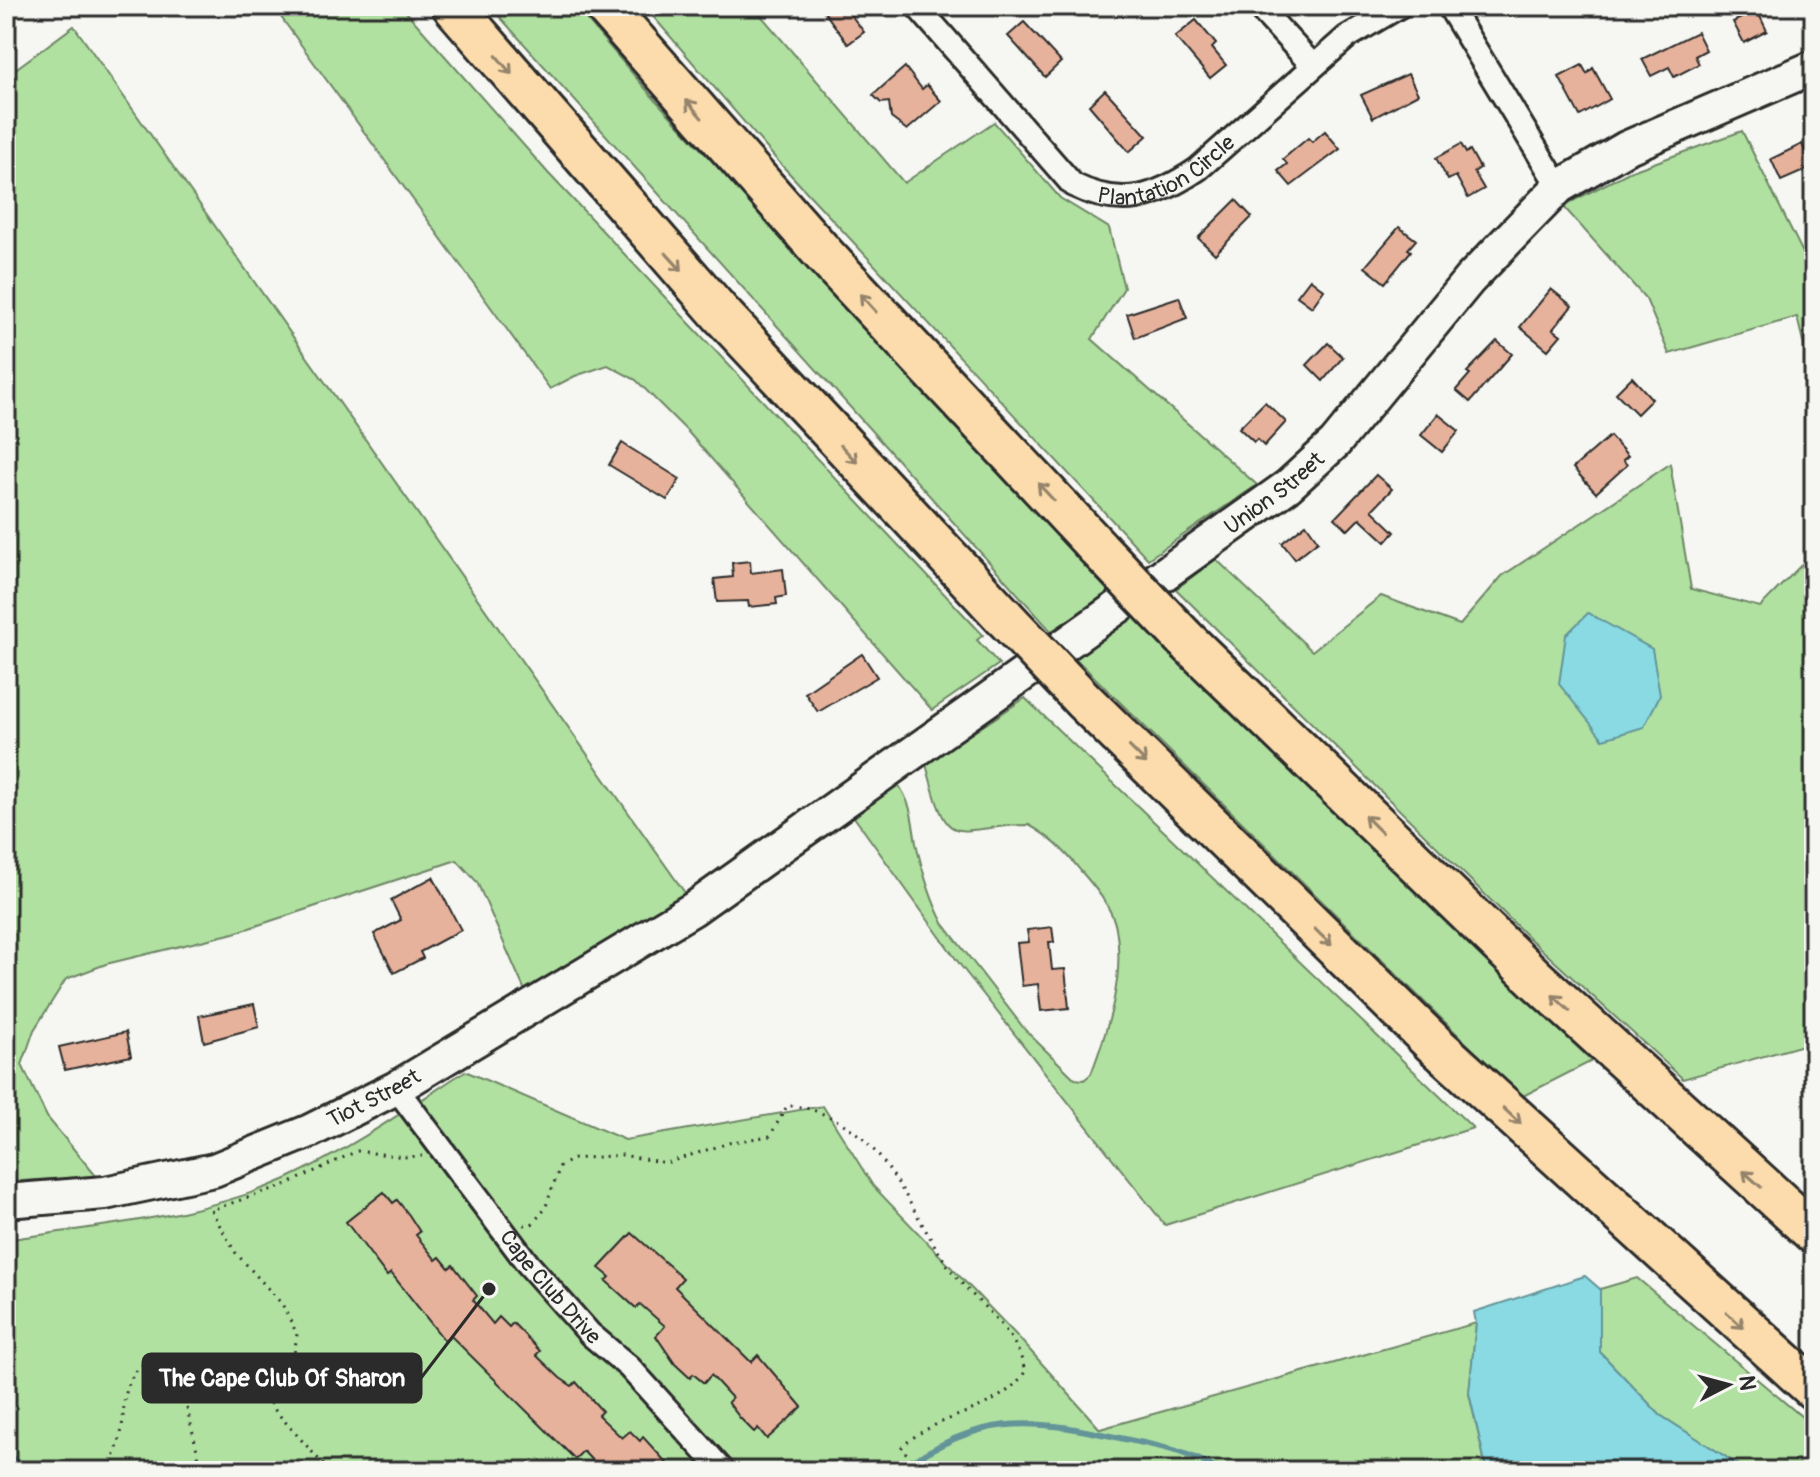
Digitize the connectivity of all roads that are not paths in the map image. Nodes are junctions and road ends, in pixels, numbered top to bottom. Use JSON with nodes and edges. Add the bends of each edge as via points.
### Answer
{"nodes":[{"id":1,"x":453,"y":6,"type":"edge"},
{"id":2,"x":605,"y":6,"type":"edge"},
{"id":3,"x":917,"y":6,"type":"edge"},
{"id":4,"x":1258,"y":6,"type":"edge"},
{"id":5,"x":1400,"y":6,"type":"edge"},
{"id":6,"x":1449,"y":6,"type":"edge"},
{"id":7,"x":1313,"y":66,"type":"junction"},
{"id":8,"x":1814,"y":67,"type":"edge"},
{"id":9,"x":1559,"y":187,"type":"junction"},
{"id":10,"x":705,"y":901,"type":"joint"},
{"id":11,"x":396,"y":1088,"type":"junction"},
{"id":12,"x":6,"y":1201,"type":"edge"},
{"id":13,"x":1814,"y":1233,"type":"edge"},
{"id":14,"x":1814,"y":1389,"type":"edge"},
{"id":15,"x":723,"y":1471,"type":"edge"}],
"edges":[{"from":1,"to":14,"type":"highway","one_way":true,"bridge":true,"via":[[721,314],[1083,700],[1434,1044]]},
{"from":13,"to":2,"type":"highway","one_way":true,"bridge":true,"via":[[1516,961],[1184,638],[856,289]]},
{"from":3,"to":7,"type":"street","name":"Plantation Circle","via":[[1073,185],[1120,200],[1172,186],[1198,169]]},
{"from":4,"to":7,"type":"street"},
{"from":5,"to":7,"type":"street","name":"Plantation Circle","via":[[1347,37]]},
{"from":6,"to":9,"type":"street"},
{"from":8,"to":9,"type":"main road","name":"Union Street","via":[[1626,148]]},
{"from":9,"to":10,"type":"main road","name":"Union Street","via":[[1469,280],[1335,443],[1288,486]]},
{"from":10,"to":11,"type":"main road","name":"Tiot Street"},
{"from":11,"to":12,"type":"main road","name":"Tiot Street","via":[[214,1170],[105,1193]]},
{"from":11,"to":15,"type":"street","name":"Cape Club Drive","via":[[528,1264]]}]}
